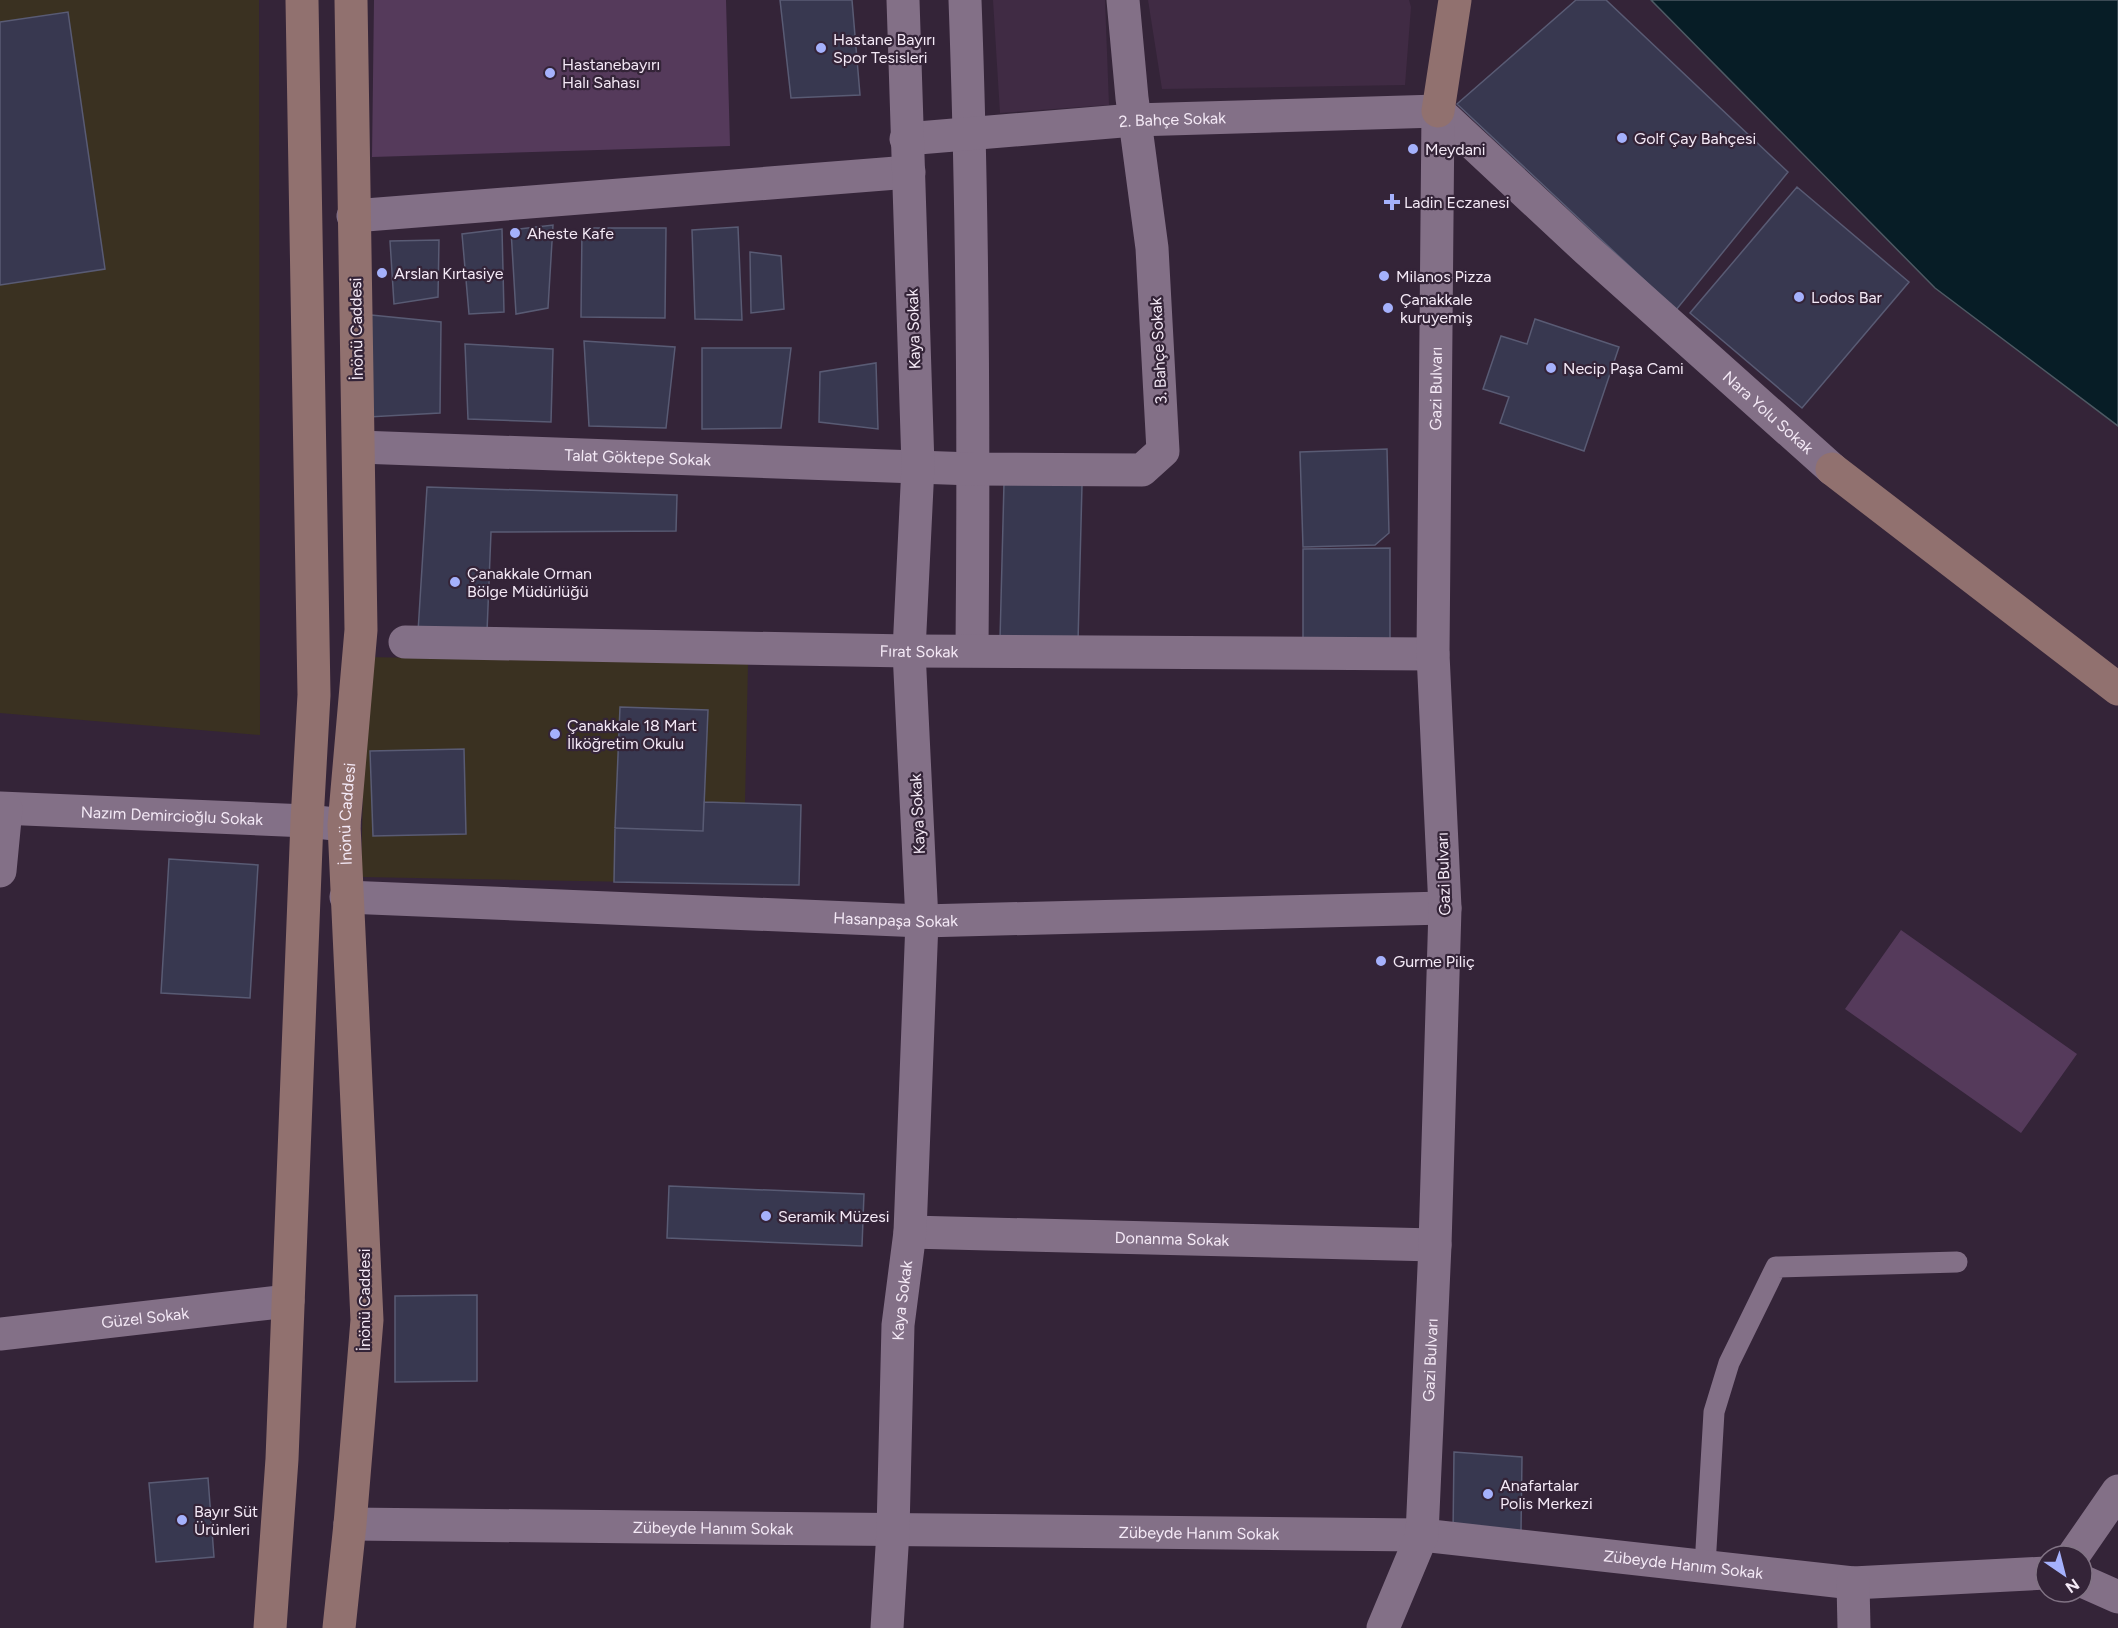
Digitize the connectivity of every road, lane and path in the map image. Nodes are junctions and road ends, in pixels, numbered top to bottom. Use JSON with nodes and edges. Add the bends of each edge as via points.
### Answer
{"nodes":[{"id":1,"x":302,"y":0,"type":"edge"},
{"id":2,"x":351,"y":0,"type":"edge"},
{"id":3,"x":903,"y":0,"type":"edge"},
{"id":4,"x":965,"y":0,"type":"edge"},
{"id":5,"x":1123,"y":0,"type":"edge"},
{"id":6,"x":1455,"y":0,"type":"edge"},
{"id":7,"x":1438,"y":111,"type":"junction"},
{"id":8,"x":1134,"y":120,"type":"junction"},
{"id":9,"x":970,"y":134,"type":"junction"},
{"id":10,"x":906,"y":139,"type":"junction"},
{"id":11,"x":909,"y":172,"type":"junction"},
{"id":12,"x":353,"y":216,"type":"junction"},
{"id":13,"x":358,"y":447,"type":"junction"},
{"id":14,"x":918,"y":466,"type":"junction"},
{"id":15,"x":974,"y":469,"type":"junction"},
{"id":16,"x":1832,"y":469,"type":"joint"},
{"id":17,"x":405,"y":642,"type":"dead end"},
{"id":18,"x":972,"y":650,"type":"junction"},
{"id":19,"x":909,"y":651,"type":"junction"},
{"id":20,"x":1433,"y":654,"type":"junction"},
{"id":21,"x":2118,"y":689,"type":"edge"},
{"id":22,"x":3,"y":808,"type":"edge"},
{"id":23,"x":307,"y":821,"type":"junction"},
{"id":24,"x":344,"y":825,"type":"junction"},
{"id":25,"x":0,"y":871,"type":"edge"},
{"id":26,"x":346,"y":897,"type":"junction"},
{"id":27,"x":1445,"y":908,"type":"junction"},
{"id":28,"x":922,"y":921,"type":"junction"},
{"id":29,"x":910,"y":1232,"type":"junction"},
{"id":30,"x":1435,"y":1245,"type":"junction"},
{"id":31,"x":1957,"y":1262,"type":"dead end"},
{"id":32,"x":288,"y":1301,"type":"junction"},
{"id":33,"x":0,"y":1334,"type":"edge"},
{"id":34,"x":2118,"y":1491,"type":"edge"},
{"id":35,"x":350,"y":1524,"type":"junction"},
{"id":36,"x":893,"y":1531,"type":"junction"},
{"id":37,"x":1422,"y":1535,"type":"junction"},
{"id":38,"x":2081,"y":1544,"type":"edge"},
{"id":39,"x":1705,"y":1566,"type":"junction"},
{"id":40,"x":2034,"y":1573,"type":"edge"},
{"id":41,"x":1853,"y":1583,"type":"junction"},
{"id":42,"x":2094,"y":1586,"type":"edge"},
{"id":43,"x":2118,"y":1597,"type":"edge"},
{"id":44,"x":270,"y":1628,"type":"edge"},
{"id":45,"x":339,"y":1628,"type":"edge"},
{"id":46,"x":887,"y":1628,"type":"edge"},
{"id":47,"x":1383,"y":1628,"type":"edge"},
{"id":48,"x":1854,"y":1628,"type":"edge"}],
"edges":[{"from":1,"to":23,"type":"main road","via":[[314,695]]},
{"from":2,"to":12,"type":"main road","name":"İnönü Caddesi"},
{"from":3,"to":10,"type":"street","name":"Kaya Sokak"},
{"from":4,"to":9,"type":"street"},
{"from":5,"to":8,"type":"street","name":"3. Bahçe Sokak"},
{"from":6,"to":7,"type":"main road"},
{"from":7,"to":8,"type":"street","name":"2. Bahçe Sokak"},
{"from":7,"to":16,"type":"street","name":"Nara Yolu Sokak"},
{"from":7,"to":20,"type":"street","name":"Gazi Bulvarı"},
{"from":8,"to":9,"type":"street","name":"2. Bahçe Sokak"},
{"from":8,"to":15,"type":"street","name":"3. Bahçe Sokak","via":[[1152,248],[1163,451],[1142,470]]},
{"from":9,"to":10,"type":"street","name":"2. Bahçe Sokak"},
{"from":9,"to":15,"type":"street"},
{"from":10,"to":11,"type":"street","name":"Kaya Sokak"},
{"from":11,"to":12,"type":"street"},
{"from":11,"to":14,"type":"street","name":"Kaya Sokak"},
{"from":12,"to":13,"type":"main road","name":"İnönü Caddesi"},
{"from":13,"to":14,"type":"street","name":"Talat Göktepe Sokak"},
{"from":13,"to":24,"type":"main road","name":"İnönü Caddesi","via":[[361,630]]},
{"from":14,"to":15,"type":"street","name":"3. Bahçe Sokak"},
{"from":14,"to":19,"type":"street","name":"Kaya Sokak"},
{"from":15,"to":18,"type":"street"},
{"from":16,"to":21,"type":"main road","name":"Nara Yolu Sokak"},
{"from":17,"to":19,"type":"street","name":"Fırat Sokak"},
{"from":18,"to":19,"type":"street","name":"Fırat Sokak"},
{"from":18,"to":20,"type":"street","name":"Fırat Sokak"},
{"from":19,"to":28,"type":"street","name":"Kaya Sokak"},
{"from":20,"to":27,"type":"street","name":"Gazi Bulvarı"},
{"from":22,"to":23,"type":"street","name":"Nazım Demircioğlu Sokak"},
{"from":22,"to":25,"type":"street"},
{"from":23,"to":24,"type":"street","name":"Nazım Demircioğlu Sokak"},
{"from":23,"to":32,"type":"main road"},
{"from":24,"to":26,"type":"main road","name":"İnönü Caddesi"},
{"from":26,"to":28,"type":"street","name":"Hasanpaşa Sokak"},
{"from":26,"to":35,"type":"main road","name":"İnönü Caddesi","via":[[367,1320]]},
{"from":27,"to":28,"type":"street","name":"Hasanpaşa Sokak"},
{"from":27,"to":30,"type":"street","name":"Gazi Bulvarı"},
{"from":28,"to":29,"type":"street","name":"Kaya Sokak"},
{"from":29,"to":30,"type":"street","name":"Donanma Sokak"},
{"from":29,"to":36,"type":"street","name":"Kaya Sokak","via":[[898,1324]]},
{"from":30,"to":37,"type":"street","name":"Gazi Bulvarı"},
{"from":31,"to":39,"type":"lane","via":[[1776,1267],[1729,1363],[1714,1412]]},
{"from":32,"to":33,"type":"street","name":"Güzel Sokak"},
{"from":32,"to":44,"type":"main road"},
{"from":34,"to":38,"type":"street"},
{"from":35,"to":36,"type":"street","name":"Zübeyde Hanım Sokak"},
{"from":35,"to":45,"type":"main road","name":"İnönü Caddesi"},
{"from":36,"to":37,"type":"street","name":"Zübeyde Hanım Sokak"},
{"from":36,"to":46,"type":"street","name":"Kaya Sokak"},
{"from":37,"to":39,"type":"street","name":"Zübeyde Hanım Sokak"},
{"from":37,"to":47,"type":"street","name":"Gazi Bulvarı"},
{"from":39,"to":41,"type":"street","name":"Zübeyde Hanım Sokak"},
{"from":40,"to":41,"type":"street","name":"Zübeyde Hanım Sokak"},
{"from":41,"to":48,"type":"street"},
{"from":42,"to":43,"type":"street"}]}
